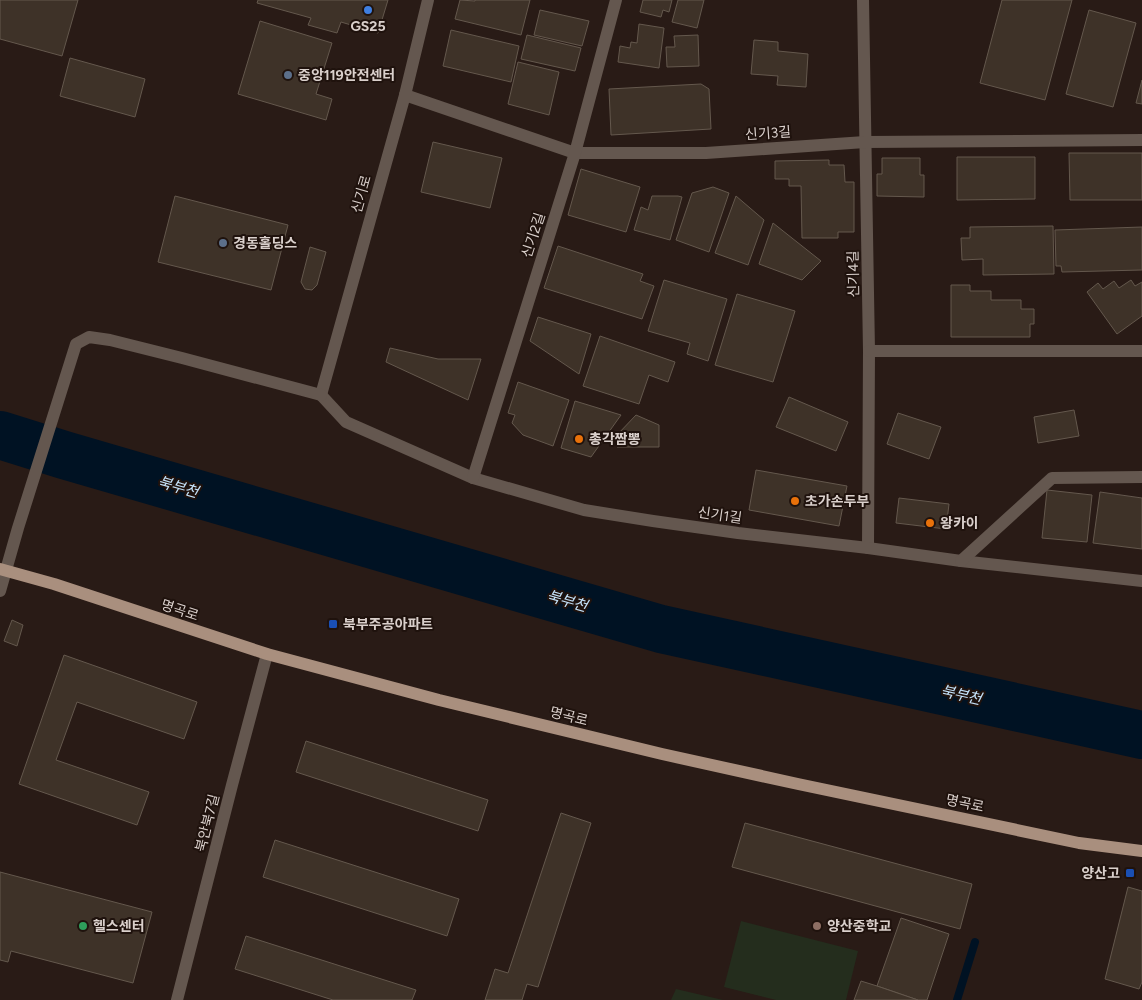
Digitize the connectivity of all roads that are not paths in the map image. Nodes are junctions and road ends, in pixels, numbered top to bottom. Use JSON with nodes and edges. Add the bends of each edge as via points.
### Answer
{"nodes":[{"id":1,"x":428,"y":0,"type":"edge"},
{"id":2,"x":616,"y":0,"type":"edge"},
{"id":3,"x":863,"y":0,"type":"edge"},
{"id":4,"x":405,"y":95,"type":"junction"},
{"id":5,"x":1142,"y":140,"type":"edge"},
{"id":6,"x":865,"y":142,"type":"junction"},
{"id":7,"x":575,"y":153,"type":"junction"},
{"id":8,"x":869,"y":351,"type":"junction"},
{"id":9,"x":1142,"y":351,"type":"edge"},
{"id":10,"x":321,"y":395,"type":"junction"},
{"id":11,"x":1142,"y":477,"type":"edge"},
{"id":12,"x":473,"y":478,"type":"junction"},
{"id":13,"x":868,"y":548,"type":"junction"},
{"id":14,"x":961,"y":561,"type":"junction"},
{"id":15,"x":3,"y":570,"type":"edge"},
{"id":16,"x":1142,"y":581,"type":"edge"},
{"id":17,"x":0,"y":591,"type":"edge"},
{"id":18,"x":268,"y":654,"type":"junction"},
{"id":19,"x":1142,"y":851,"type":"edge"},
{"id":20,"x":177,"y":1000,"type":"edge"}],
"edges":[{"from":1,"to":4,"type":"street","name":"신기로"},
{"from":2,"to":7,"type":"street","name":"신기2길"},
{"from":3,"to":6,"type":"street","name":"신기4길"},
{"from":4,"to":7,"type":"street","name":"신기3길"},
{"from":4,"to":10,"type":"street","name":"신기로"},
{"from":5,"to":6,"type":"street","name":"신기3길"},
{"from":6,"to":7,"type":"street","name":"신기3길","via":[[706,153]]},
{"from":6,"to":8,"type":"street","name":"신기4길"},
{"from":7,"to":12,"type":"street","name":"신기2길"},
{"from":8,"to":9,"type":"street"},
{"from":8,"to":13,"type":"street","name":"신기4길"},
{"from":10,"to":12,"type":"street","name":"신기1길","via":[[346,422]]},
{"from":10,"to":15,"type":"street","via":[[110,340],[89,338],[76,344]]},
{"from":11,"to":14,"type":"street","via":[[1052,478]]},
{"from":12,"to":13,"type":"street","name":"신기1길","via":[[584,510]]},
{"from":13,"to":14,"type":"street","name":"신기1길"},
{"from":14,"to":16,"type":"street","name":"신기1길"},
{"from":15,"to":17,"type":"street"},
{"from":15,"to":18,"type":"main road","name":"명곡로"},
{"from":18,"to":19,"type":"main road","name":"명곡로","via":[[439,700],[672,756],[1079,843]]},
{"from":18,"to":20,"type":"street","name":"북안북7길"}]}
